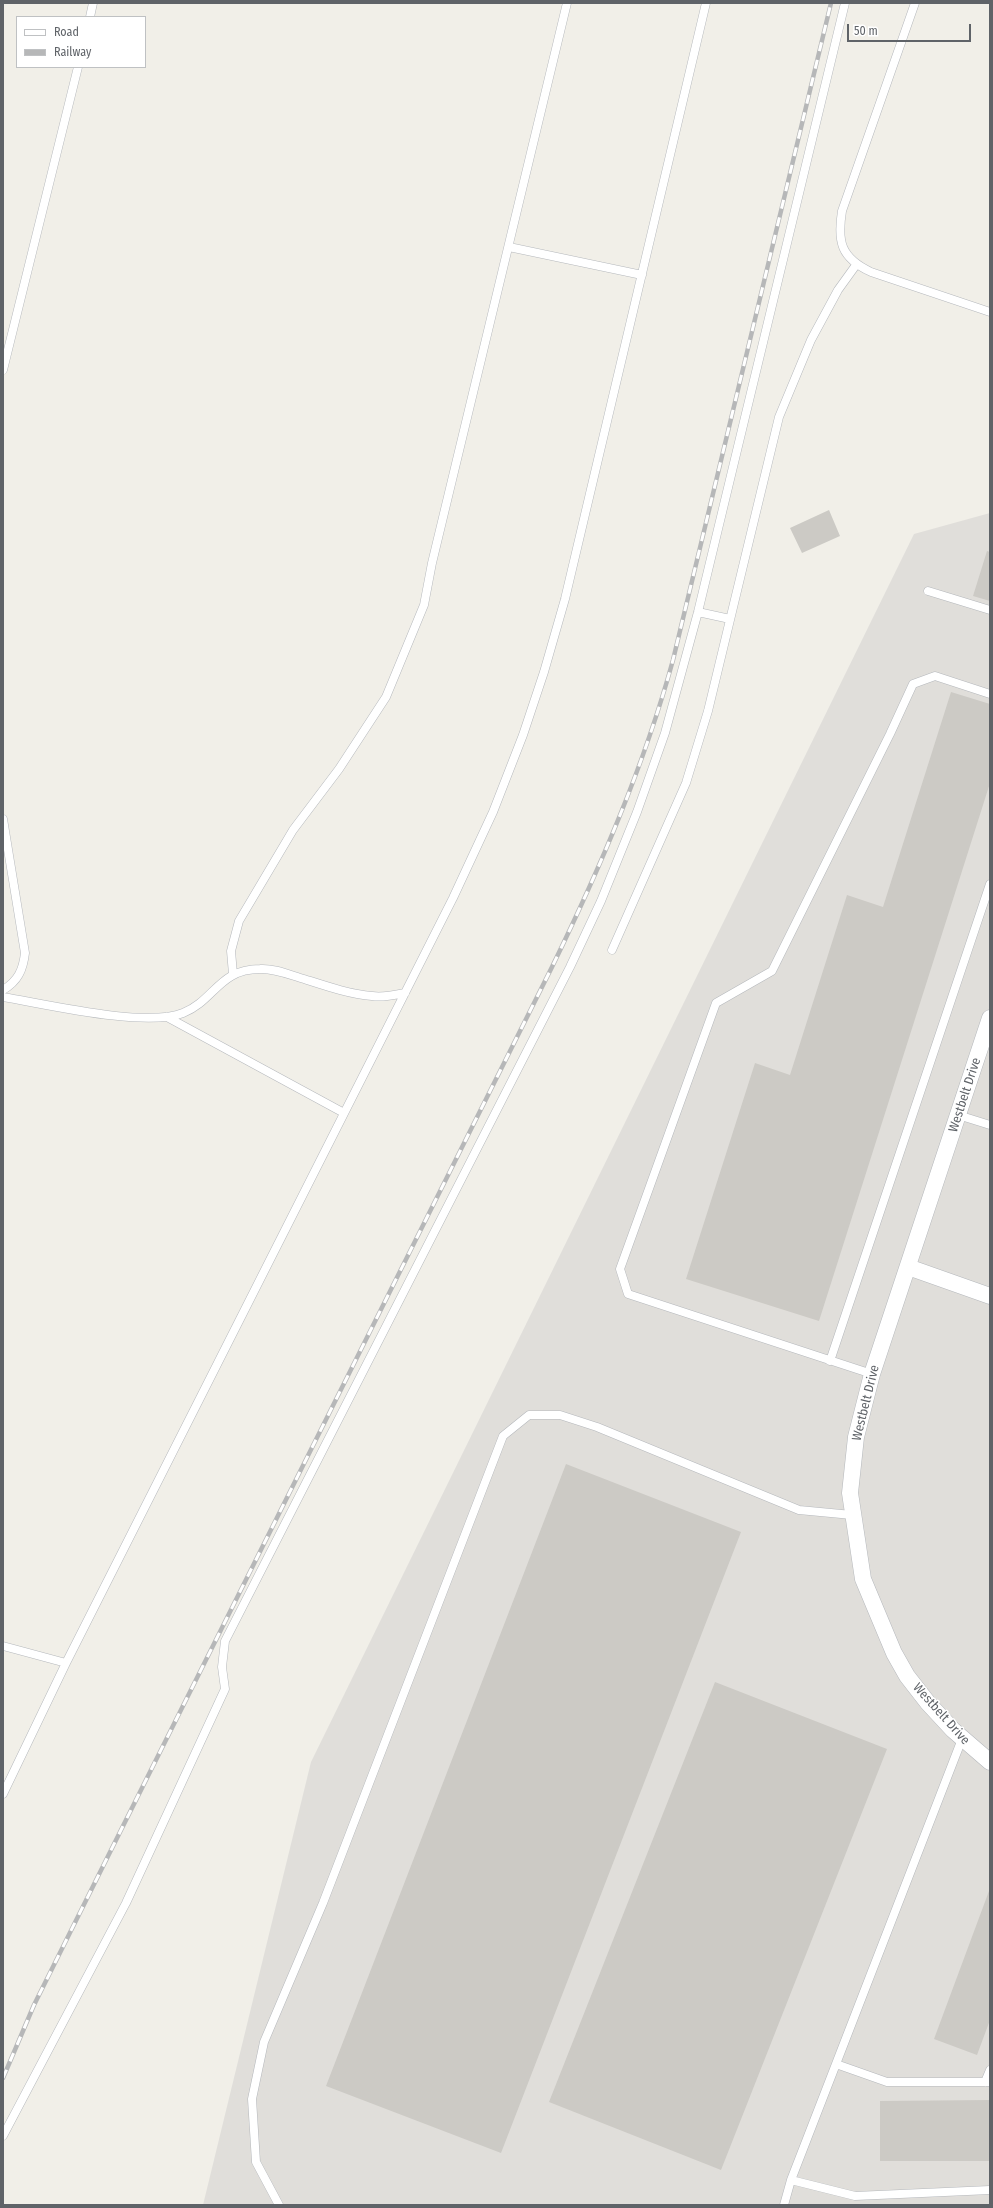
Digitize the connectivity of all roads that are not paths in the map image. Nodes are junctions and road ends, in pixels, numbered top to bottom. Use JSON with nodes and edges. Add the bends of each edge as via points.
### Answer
{"nodes":[{"id":1,"x":93,"y":3,"type":"edge"},
{"id":2,"x":567,"y":3,"type":"edge"},
{"id":3,"x":706,"y":3,"type":"edge"},
{"id":4,"x":845,"y":3,"type":"edge"},
{"id":5,"x":915,"y":3,"type":"edge"},
{"id":6,"x":90,"y":16,"type":"edge"},
{"id":7,"x":78,"y":68,"type":"edge"},
{"id":8,"x":509,"y":247,"type":"junction"},
{"id":9,"x":856,"y":265,"type":"junction"},
{"id":10,"x":642,"y":275,"type":"junction"},
{"id":11,"x":990,"y":312,"type":"edge"},
{"id":12,"x":3,"y":370,"type":"edge"},
{"id":13,"x":928,"y":591,"type":"dead end"},
{"id":14,"x":990,"y":610,"type":"edge"},
{"id":15,"x":698,"y":612,"type":"junction"},
{"id":16,"x":730,"y":619,"type":"junction"},
{"id":17,"x":990,"y":694,"type":"edge"},
{"id":18,"x":3,"y":819,"type":"edge"},
{"id":19,"x":990,"y":884,"type":"edge"},
{"id":20,"x":612,"y":950,"type":"dead end"},
{"id":21,"x":232,"y":974,"type":"junction"},
{"id":22,"x":3,"y":990,"type":"edge"},
{"id":23,"x":405,"y":993,"type":"junction"},
{"id":24,"x":3,"y":997,"type":"edge"},
{"id":25,"x":167,"y":1017,"type":"junction"},
{"id":26,"x":990,"y":1018,"type":"edge"},
{"id":27,"x":344,"y":1114,"type":"junction"},
{"id":28,"x":958,"y":1115,"type":"junction"},
{"id":29,"x":990,"y":1125,"type":"edge"},
{"id":30,"x":908,"y":1267,"type":"junction"},
{"id":31,"x":990,"y":1296,"type":"edge"},
{"id":32,"x":830,"y":1361,"type":"junction"},
{"id":33,"x":872,"y":1374,"type":"junction"},
{"id":34,"x":852,"y":1515,"type":"junction"},
{"id":35,"x":3,"y":1646,"type":"edge"},
{"id":36,"x":66,"y":1663,"type":"junction"},
{"id":37,"x":962,"y":1739,"type":"junction"},
{"id":38,"x":990,"y":1762,"type":"edge"},
{"id":39,"x":3,"y":1794,"type":"edge"},
{"id":40,"x":836,"y":2064,"type":"junction"},
{"id":41,"x":990,"y":2070,"type":"edge"},
{"id":42,"x":988,"y":2082,"type":"edge"},
{"id":43,"x":3,"y":2136,"type":"edge"},
{"id":44,"x":791,"y":2180,"type":"junction"},
{"id":45,"x":990,"y":2190,"type":"edge"},
{"id":46,"x":279,"y":2205,"type":"edge"},
{"id":47,"x":784,"y":2205,"type":"edge"}],
"edges":[{"from":1,"to":6,"type":"lane"},
{"from":2,"to":8,"type":"lane"},
{"from":3,"to":10,"type":"lane"},
{"from":4,"to":15,"type":"lane"},
{"from":5,"to":9,"type":"lane","via":[[842,211],[840,242]]},
{"from":7,"to":12,"type":"lane"},
{"from":8,"to":10,"type":"lane"},
{"from":8,"to":21,"type":"lane","via":[[424,605],[386,697],[339,769],[293,830],[239,921],[231,951]]},
{"from":9,"to":11,"type":"lane"},
{"from":9,"to":16,"type":"lane","via":[[838,290],[811,340],[778,417]]},
{"from":10,"to":23,"type":"lane","via":[[567,591],[544,672],[493,812]]},
{"from":13,"to":14,"type":"lane"},
{"from":15,"to":16,"type":"lane"},
{"from":15,"to":43,"type":"lane","via":[[665,733],[637,812],[598,907],[548,1010],[225,1641],[222,1667],[225,1689],[126,1903]]},
{"from":16,"to":20,"type":"lane","via":[[708,711],[686,783]]},
{"from":17,"to":32,"type":"lane","via":[[935,676],[913,684],[772,971],[716,1003],[620,1268],[628,1294]]},
{"from":18,"to":22,"type":"lane","via":[[25,953],[20,974]]},
{"from":19,"to":32,"type":"lane"},
{"from":21,"to":23,"type":"lane","via":[[246,969],[262,968],[373,997]]},
{"from":21,"to":25,"type":"lane","via":[[197,1006]]},
{"from":23,"to":27,"type":"lane"},
{"from":24,"to":25,"type":"lane","via":[[106,1014]]},
{"from":25,"to":27,"type":"lane"},
{"from":26,"to":28,"type":"street","name":"Westbelt Drive"},
{"from":27,"to":36,"type":"lane"},
{"from":28,"to":29,"type":"lane"},
{"from":28,"to":30,"type":"street","name":"Westbelt Drive"},
{"from":30,"to":31,"type":"street"},
{"from":30,"to":33,"type":"street","name":"Westbelt Drive"},
{"from":32,"to":33,"type":"lane"},
{"from":33,"to":34,"type":"street","name":"Westbelt Drive","via":[[856,1437],[852,1465]]},
{"from":34,"to":37,"type":"street","name":"Westbelt Drive","via":[[863,1579],[885,1636],[907,1676]]},
{"from":34,"to":46,"type":"lane","via":[[799,1510],[597,1427],[560,1415],[529,1416],[503,1436],[322,1903],[264,2042],[252,2099],[256,2162]]},
{"from":35,"to":36,"type":"lane"},
{"from":36,"to":39,"type":"lane"},
{"from":37,"to":38,"type":"street","name":"Westbelt Drive"},
{"from":37,"to":40,"type":"lane"},
{"from":40,"to":42,"type":"lane","via":[[887,2082]]},
{"from":40,"to":44,"type":"lane"},
{"from":41,"to":42,"type":"lane"},
{"from":44,"to":45,"type":"lane","via":[[855,2196]]},
{"from":44,"to":47,"type":"lane"}]}
